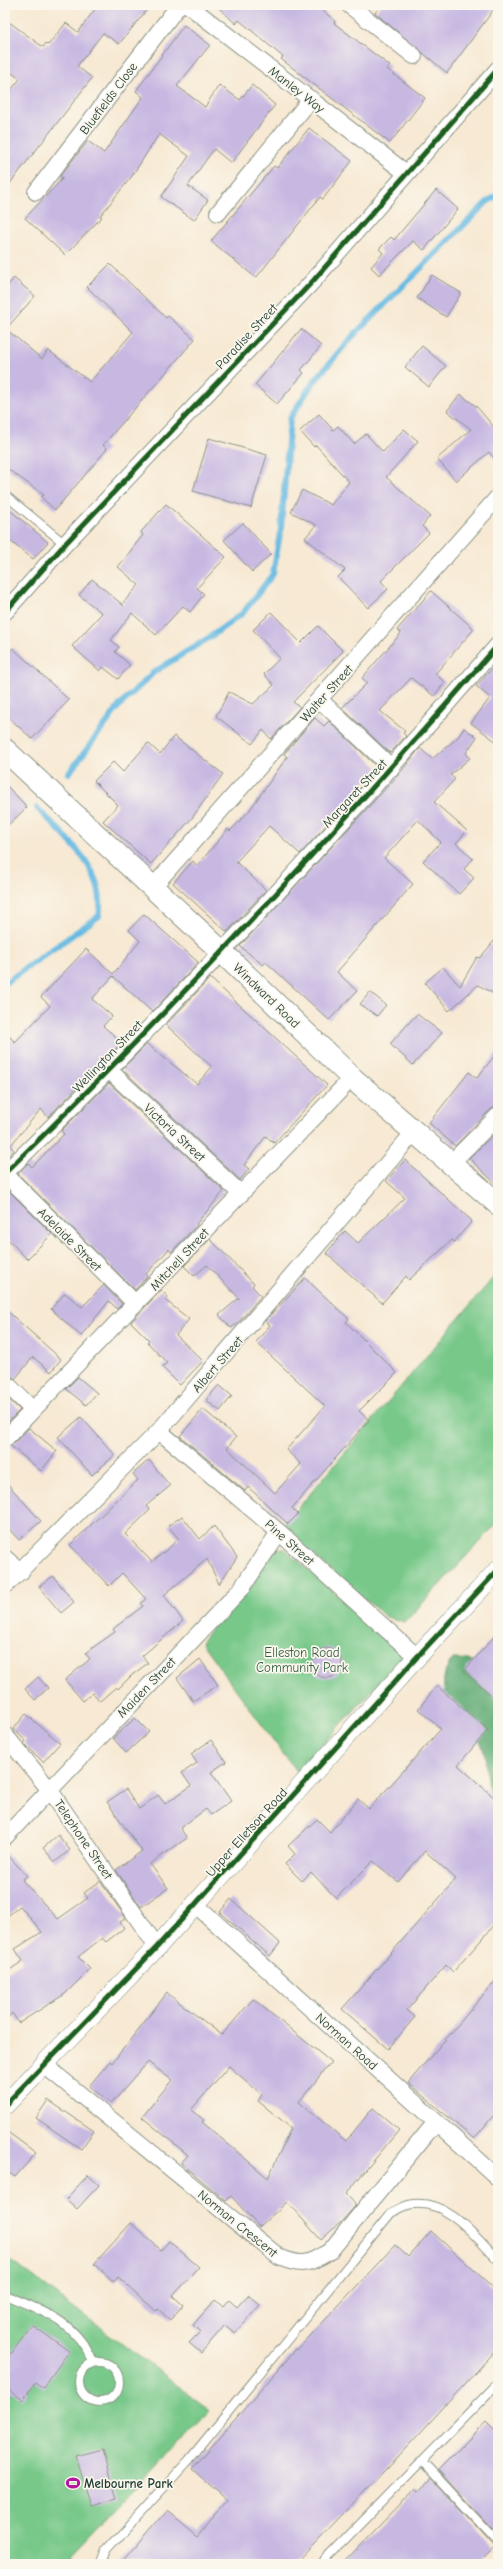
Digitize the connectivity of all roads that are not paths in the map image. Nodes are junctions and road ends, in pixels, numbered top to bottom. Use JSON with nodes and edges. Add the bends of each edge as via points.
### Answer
{"nodes":[{"id":1,"x":179,"y":5,"type":"edge"},
{"id":2,"x":188,"y":5,"type":"edge"},
{"id":3,"x":349,"y":5,"type":"edge"},
{"id":4,"x":414,"y":56,"type":"dead end"},
{"id":5,"x":498,"y":69,"type":"edge"},
{"id":6,"x":311,"y":99,"type":"junction"},
{"id":7,"x":406,"y":172,"type":"junction"},
{"id":8,"x":36,"y":192,"type":"dead end"},
{"id":9,"x":218,"y":212,"type":"dead end"},
{"id":10,"x":5,"y":495,"type":"edge"},
{"id":11,"x":498,"y":497,"type":"edge"},
{"id":12,"x":66,"y":544,"type":"junction"},
{"id":13,"x":5,"y":612,"type":"edge"},
{"id":14,"x":498,"y":645,"type":"edge"},
{"id":15,"x":320,"y":700,"type":"junction"},
{"id":16,"x":5,"y":750,"type":"edge"},
{"id":17,"x":392,"y":768,"type":"junction"},
{"id":18,"x":152,"y":888,"type":"junction"},
{"id":19,"x":221,"y":951,"type":"junction"},
{"id":20,"x":110,"y":1071,"type":"junction"},
{"id":21,"x":352,"y":1078,"type":"junction"},
{"id":22,"x":498,"y":1116,"type":"edge"},
{"id":23,"x":415,"y":1131,"type":"junction"},
{"id":24,"x":452,"y":1162,"type":"junction"},
{"id":25,"x":5,"y":1174,"type":"edge"},
{"id":26,"x":241,"y":1194,"type":"junction"},
{"id":27,"x":498,"y":1204,"type":"edge"},
{"id":28,"x":136,"y":1304,"type":"junction"},
{"id":29,"x":5,"y":1382,"type":"edge"},
{"id":30,"x":32,"y":1409,"type":"junction"},
{"id":31,"x":159,"y":1431,"type":"junction"},
{"id":32,"x":5,"y":1439,"type":"edge"},
{"id":33,"x":280,"y":1532,"type":"junction"},
{"id":34,"x":5,"y":1558,"type":"edge"},
{"id":35,"x":498,"y":1570,"type":"edge"},
{"id":36,"x":21,"y":1572,"type":"junction"},
{"id":37,"x":5,"y":1586,"type":"edge"},
{"id":38,"x":417,"y":1657,"type":"junction"},
{"id":39,"x":5,"y":1735,"type":"edge"},
{"id":40,"x":49,"y":1789,"type":"junction"},
{"id":41,"x":5,"y":1837,"type":"edge"},
{"id":42,"x":196,"y":1905,"type":"junction"},
{"id":43,"x":157,"y":1947,"type":"junction"},
{"id":44,"x":43,"y":2064,"type":"junction"},
{"id":45,"x":5,"y":2105,"type":"edge"},
{"id":46,"x":436,"y":2122,"type":"junction"},
{"id":47,"x":498,"y":2178,"type":"edge"},
{"id":48,"x":498,"y":2260,"type":"edge"},
{"id":49,"x":5,"y":2295,"type":"edge"},
{"id":50,"x":93,"y":2362,"type":"junction"},
{"id":51,"x":498,"y":2383,"type":"edge"},
{"id":52,"x":422,"y":2461,"type":"junction"},
{"id":53,"x":498,"y":2542,"type":"edge"},
{"id":54,"x":101,"y":2564,"type":"edge"},
{"id":55,"x":321,"y":2564,"type":"edge"}],
"edges":[{"from":1,"to":8,"type":"street","name":"Bluefields Close"},
{"from":2,"to":6,"type":"street","name":"Manley Way"},
{"from":3,"to":4,"type":"street"},
{"from":5,"to":7,"type":"street","name":"Paradise Street"},
{"from":6,"to":7,"type":"street","name":"Manley Way"},
{"from":6,"to":9,"type":"street"},
{"from":7,"to":12,"type":"street","name":"Paradise Street","via":[[313,281]]},
{"from":10,"to":12,"type":"lane"},
{"from":11,"to":15,"type":"street","name":"Walter Street"},
{"from":12,"to":13,"type":"street","name":"Paradise Street"},
{"from":14,"to":17,"type":"street","name":"Margaret Street"},
{"from":15,"to":17,"type":"street"},
{"from":15,"to":18,"type":"street","name":"Walter Street"},
{"from":16,"to":18,"type":"main road","name":"Windward Road"},
{"from":17,"to":19,"type":"street","name":"Margaret Street"},
{"from":18,"to":19,"type":"main road","name":"Windward Road"},
{"from":19,"to":20,"type":"street","name":"Wellington Street"},
{"from":19,"to":21,"type":"main road","name":"Windward Road"},
{"from":20,"to":25,"type":"street","name":"Wellington Street"},
{"from":20,"to":26,"type":"street","name":"Victoria Street"},
{"from":21,"to":23,"type":"main road","name":"Windward Road"},
{"from":21,"to":26,"type":"street","name":"Mitchell Street"},
{"from":22,"to":24,"type":"street"},
{"from":23,"to":24,"type":"main road","name":"Windward Road"},
{"from":23,"to":31,"type":"street","name":"Albert Street"},
{"from":24,"to":27,"type":"main road","name":"Windward Road"},
{"from":25,"to":28,"type":"street","name":"Adelaide Street"},
{"from":26,"to":28,"type":"street","name":"Mitchell Street"},
{"from":28,"to":30,"type":"street","name":"Mitchell Street"},
{"from":29,"to":30,"type":"street"},
{"from":30,"to":32,"type":"street","name":"Mitchell Street"},
{"from":31,"to":33,"type":"street","name":"Pine Street"},
{"from":31,"to":36,"type":"street","name":"Albert Street"},
{"from":33,"to":38,"type":"street","name":"Pine Street"},
{"from":33,"to":40,"type":"street","name":"Maiden Street","via":[[241,1589]]},
{"from":34,"to":36,"type":"street"},
{"from":35,"to":38,"type":"street","name":"Upper Elletson Road"},
{"from":36,"to":37,"type":"street","name":"Albert Street"},
{"from":38,"to":42,"type":"street","name":"Upper Elletson Road"},
{"from":39,"to":40,"type":"street","name":"Telephone Street"},
{"from":40,"to":41,"type":"street","name":"Maiden Street"},
{"from":40,"to":43,"type":"street","name":"Telephone Street"},
{"from":42,"to":43,"type":"street","name":"Upper Elletson Road"},
{"from":42,"to":46,"type":"street","name":"Norman Road"},
{"from":43,"to":44,"type":"street","name":"Upper Elletson Road"},
{"from":44,"to":45,"type":"street","name":"Upper Elletson Road"},
{"from":44,"to":46,"type":"street","name":"Norman Crescent","via":[[279,2257],[296,2264],[313,2261],[330,2251]]},
{"from":46,"to":47,"type":"street","name":"Norman Road"},
{"from":48,"to":54,"type":"lane","via":[[458,2218],[430,2204],[412,2204],[391,2213],[189,2460],[106,2551]]},
{"from":49,"to":50,"type":"lane","via":[[56,2317],[72,2329],[90,2353]]},
{"from":50,"to":50,"type":"lane","via":[[84,2368],[79,2377],[79,2388],[85,2397],[94,2402],[105,2402],[114,2396],[119,2387],[119,2377],[113,2367],[104,2362]]},
{"from":51,"to":52,"type":"lane"},
{"from":52,"to":53,"type":"lane"},
{"from":52,"to":55,"type":"lane"}]}
